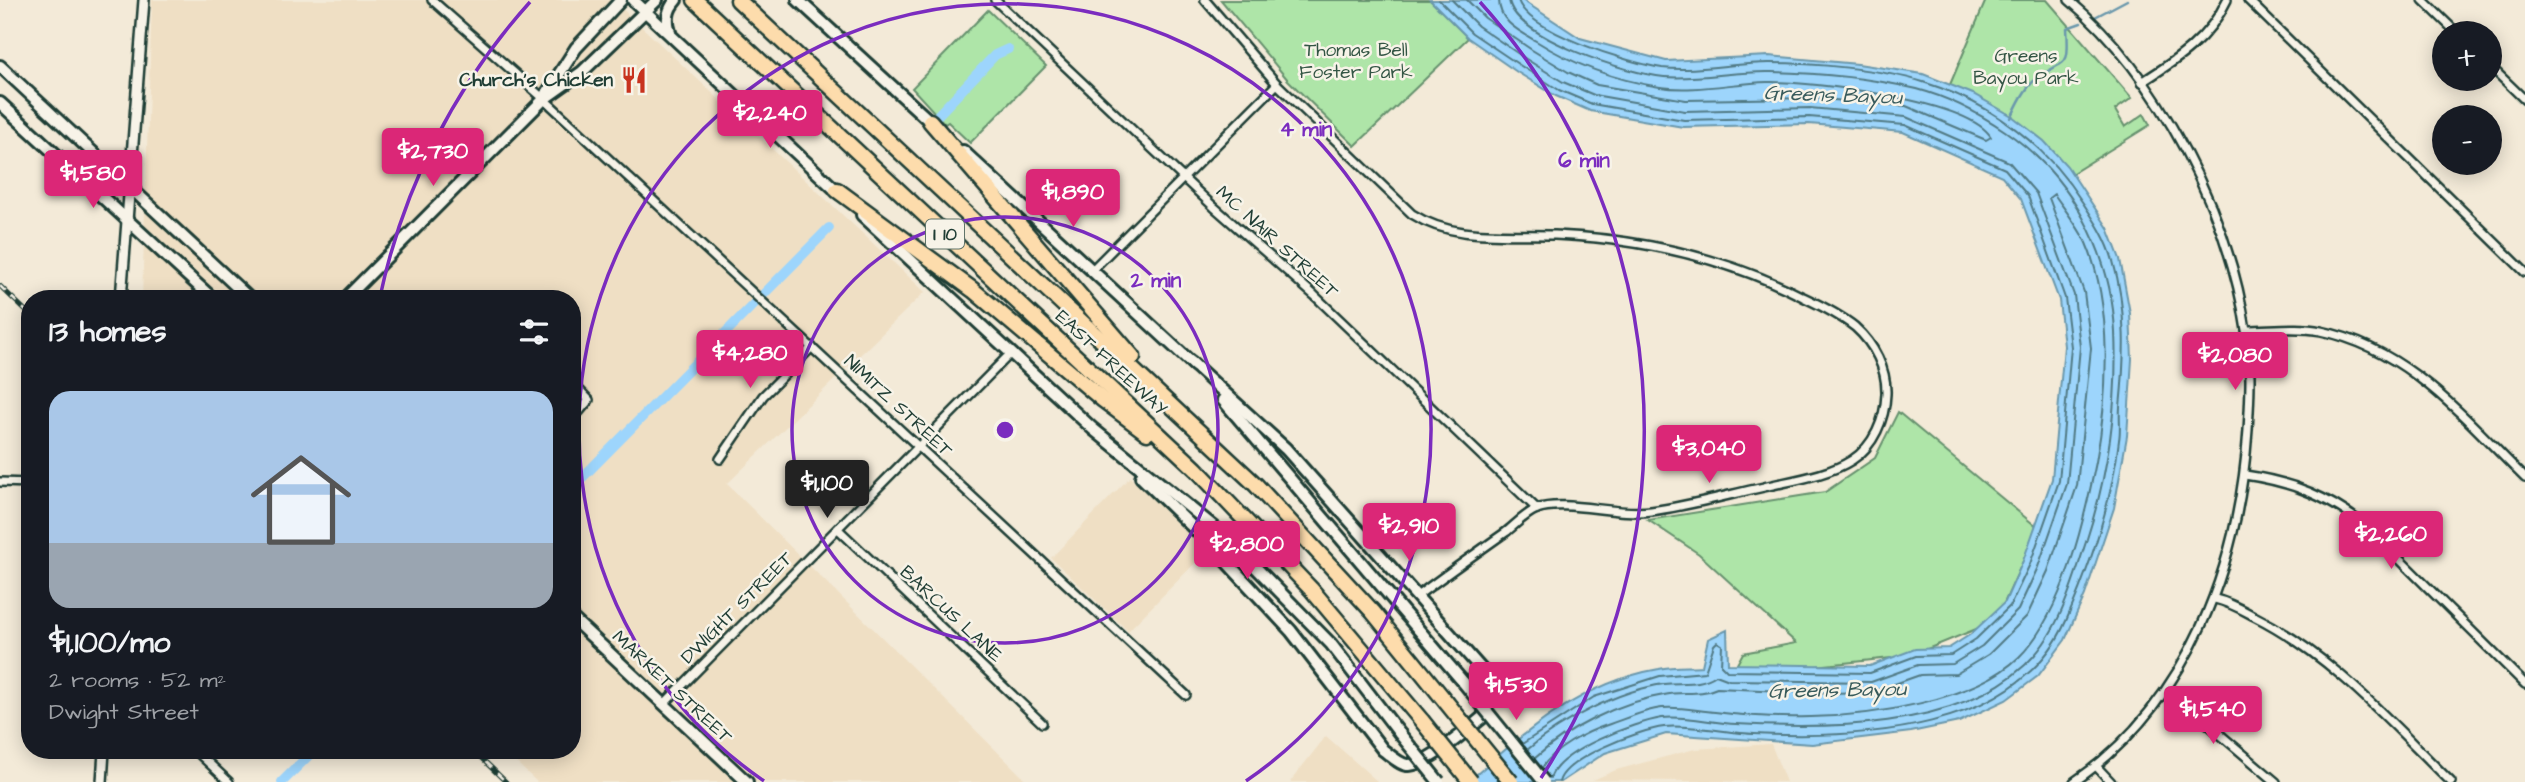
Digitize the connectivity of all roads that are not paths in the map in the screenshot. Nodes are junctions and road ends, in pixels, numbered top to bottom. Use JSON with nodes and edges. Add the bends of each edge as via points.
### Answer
{"nodes":[{"id":1,"x":144,"y":0,"type":"edge"},
{"id":2,"x":432,"y":0,"type":"edge"},
{"id":3,"x":621,"y":0,"type":"edge"},
{"id":4,"x":633,"y":0,"type":"edge"},
{"id":5,"x":657,"y":0,"type":"edge"},
{"id":6,"x":676,"y":0,"type":"edge"},
{"id":7,"x":695,"y":0,"type":"edge"},
{"id":8,"x":738,"y":0,"type":"edge"},
{"id":9,"x":799,"y":0,"type":"edge"},
{"id":10,"x":995,"y":0,"type":"edge"},
{"id":11,"x":1205,"y":0,"type":"edge"},
{"id":12,"x":2069,"y":0,"type":"edge"},
{"id":13,"x":2227,"y":0,"type":"edge"},
{"id":14,"x":2248,"y":0,"type":"edge"},
{"id":15,"x":2423,"y":0,"type":"edge"},
{"id":16,"x":646,"y":12,"type":"junction"},
{"id":17,"x":2445,"y":21,"type":"edge"},
{"id":18,"x":672,"y":36,"type":"junction"},
{"id":19,"x":0,"y":66,"type":"edge"},
{"id":20,"x":2502,"y":78,"type":"edge"},
{"id":21,"x":2142,"y":82,"type":"junction"},
{"id":22,"x":1277,"y":84,"type":"junction"},
{"id":23,"x":544,"y":99,"type":"junction"},
{"id":24,"x":2525,"y":100,"type":"edge"},
{"id":25,"x":0,"y":103,"type":"edge"},
{"id":26,"x":930,"y":121,"type":"junction"},
{"id":27,"x":1182,"y":176,"type":"junction"},
{"id":28,"x":131,"y":190,"type":"junction"},
{"id":29,"x":837,"y":190,"type":"junction"},
{"id":30,"x":128,"y":221,"type":"junction"},
{"id":31,"x":1093,"y":268,"type":"junction"},
{"id":32,"x":2525,"y":272,"type":"edge"},
{"id":33,"x":122,"y":290,"type":"edge"},
{"id":34,"x":202,"y":290,"type":"edge"},
{"id":35,"x":240,"y":290,"type":"edge"},
{"id":36,"x":354,"y":290,"type":"edge"},
{"id":37,"x":2247,"y":330,"type":"junction"},
{"id":38,"x":812,"y":346,"type":"junction"},
{"id":39,"x":1009,"y":355,"type":"junction"},
{"id":40,"x":1191,"y":362,"type":"junction"},
{"id":41,"x":581,"y":392,"type":"edge"},
{"id":42,"x":1167,"y":399,"type":"junction"},
{"id":43,"x":581,"y":409,"type":"edge"},
{"id":44,"x":1093,"y":429,"type":"junction"},
{"id":45,"x":919,"y":447,"type":"junction"},
{"id":46,"x":720,"y":459,"type":"dead end"},
{"id":47,"x":1196,"y":469,"type":"junction"},
{"id":48,"x":2245,"y":475,"type":"junction"},
{"id":49,"x":2525,"y":478,"type":"edge"},
{"id":50,"x":0,"y":482,"type":"edge"},
{"id":51,"x":21,"y":483,"type":"edge"},
{"id":52,"x":1537,"y":509,"type":"junction"},
{"id":53,"x":838,"y":529,"type":"junction"},
{"id":54,"x":1417,"y":596,"type":"junction"},
{"id":55,"x":2214,"y":599,"type":"junction"},
{"id":56,"x":581,"y":626,"type":"edge"},
{"id":57,"x":2525,"y":684,"type":"edge"},
{"id":58,"x":2165,"y":693,"type":"junction"},
{"id":59,"x":1186,"y":695,"type":"dead end"},
{"id":60,"x":664,"y":704,"type":"junction"},
{"id":61,"x":1042,"y":723,"type":"dead end"},
{"id":62,"x":103,"y":759,"type":"edge"},
{"id":63,"x":205,"y":759,"type":"edge"},
{"id":64,"x":2096,"y":766,"type":"junction"},
{"id":65,"x":102,"y":782,"type":"edge"},
{"id":66,"x":229,"y":782,"type":"edge"},
{"id":67,"x":747,"y":782,"type":"edge"},
{"id":68,"x":1439,"y":782,"type":"edge"},
{"id":69,"x":1471,"y":782,"type":"edge"},
{"id":70,"x":1511,"y":782,"type":"edge"},
{"id":71,"x":1544,"y":782,"type":"edge"},
{"id":72,"x":2074,"y":782,"type":"edge"},
{"id":73,"x":2111,"y":782,"type":"edge"},
{"id":74,"x":2276,"y":782,"type":"edge"},
{"id":75,"x":2451,"y":782,"type":"edge"}],
"edges":[{"from":1,"to":28,"type":"street"},
{"from":2,"to":23,"type":"street","name":"NIMITZ STREET"},
{"from":3,"to":23,"type":"main road","via":[[576,48]]},
{"from":4,"to":16,"type":"main road"},
{"from":5,"to":16,"type":"main road"},
{"from":6,"to":18,"type":"main road","via":[[668,12]]},
{"from":7,"to":47,"type":"highway","name":"EAST FREEWAY","number":"I 10"},
{"from":8,"to":42,"type":"highway","name":"EAST FREEWAY","number":"I 10"},
{"from":9,"to":26,"type":"main road"},
{"from":10,"to":27,"type":"street","name":"MC NAIR STREET"},
{"from":11,"to":22,"type":"street"},
{"from":12,"to":21,"type":"street"},
{"from":13,"to":21,"type":"street","via":[[2207,32],[2184,55]]},
{"from":14,"to":32,"type":"street"},
{"from":15,"to":17,"type":"street"},
{"from":16,"to":18,"type":"main road"},
{"from":16,"to":23,"type":"main road","via":[[582,72]]},
{"from":18,"to":29,"type":"main road"},
{"from":19,"to":28,"type":"main road"},
{"from":20,"to":24,"type":"street"},
{"from":21,"to":37,"type":"street","via":[[2209,203],[2232,266]]},
{"from":22,"to":27,"type":"street"},
{"from":22,"to":52,"type":"street","via":[[1412,214],[1431,226],[1456,232],[1653,245],[1713,260],[1773,281],[1854,326],[1875,351],[1886,384],[1886,408],[1874,437],[1853,459],[1825,472],[1650,512],[1609,513],[1569,506]]},
{"from":23,"to":36,"type":"main road"},
{"from":23,"to":38,"type":"street","name":"NIMITZ STREET"},
{"from":25,"to":30,"type":"main road"},
{"from":26,"to":31,"type":"main road"},
{"from":26,"to":42,"type":"highway"},
{"from":27,"to":31,"type":"street"},
{"from":27,"to":52,"type":"street","name":"MC NAIR STREET"},
{"from":28,"to":30,"type":"street"},
{"from":28,"to":35,"type":"main road"},
{"from":29,"to":39,"type":"main road"},
{"from":29,"to":47,"type":"highway","via":[[973,290],[1103,400]]},
{"from":30,"to":33,"type":"street"},
{"from":30,"to":34,"type":"main road"},
{"from":31,"to":40,"type":"main road"},
{"from":37,"to":48,"type":"street","via":[[2250,376]]},
{"from":37,"to":49,"type":"street","via":[[2319,330],[2393,356],[2430,383]]},
{"from":38,"to":45,"type":"street","name":"NIMITZ STREET"},
{"from":38,"to":46,"type":"street","via":[[762,396]]},
{"from":39,"to":44,"type":"main road"},
{"from":39,"to":45,"type":"street","name":"DWIGHT STREET"},
{"from":40,"to":54,"type":"main road","via":[[1286,449]]},
{"from":40,"to":71,"type":"main road","bridge":true},
{"from":41,"to":43,"type":"street","via":[[589,400]]},
{"from":42,"to":70,"type":"highway","name":"EAST FREEWAY","number":"I 10","bridge":true,"via":[[1314,546]]},
{"from":44,"to":54,"type":"main road","via":[[1250,584],[1383,750],[1407,765],[1421,763],[1483,717],[1490,687],[1483,671]]},
{"from":44,"to":68,"type":"main road","bridge":true,"via":[[1225,537],[1331,644]]},
{"from":45,"to":53,"type":"street","name":"DWIGHT STREET"},
{"from":45,"to":59,"type":"street","name":"NIMITZ STREET"},
{"from":47,"to":69,"type":"highway","name":"EAST FREEWAY","number":"I 10","bridge":true,"via":[[1319,597]]},
{"from":48,"to":55,"type":"street","via":[[2237,522]]},
{"from":48,"to":57,"type":"street","via":[[2280,480],[2342,508],[2367,527]]},
{"from":50,"to":51,"type":"street"},
{"from":52,"to":54,"type":"street"},
{"from":53,"to":60,"type":"street","name":"DWIGHT STREET"},
{"from":53,"to":61,"type":"street","name":"BARCUS LANE"},
{"from":55,"to":58,"type":"street"},
{"from":55,"to":75,"type":"street","via":[[2288,633],[2321,656]]},
{"from":56,"to":60,"type":"main road","name":"MARKET STREET"},
{"from":58,"to":64,"type":"street"},
{"from":58,"to":74,"type":"street"},
{"from":60,"to":67,"type":"main road","name":"MARKET STREET"},
{"from":62,"to":65,"type":"street"},
{"from":63,"to":66,"type":"street"},
{"from":64,"to":72,"type":"street"},
{"from":64,"to":73,"type":"street"}]}
